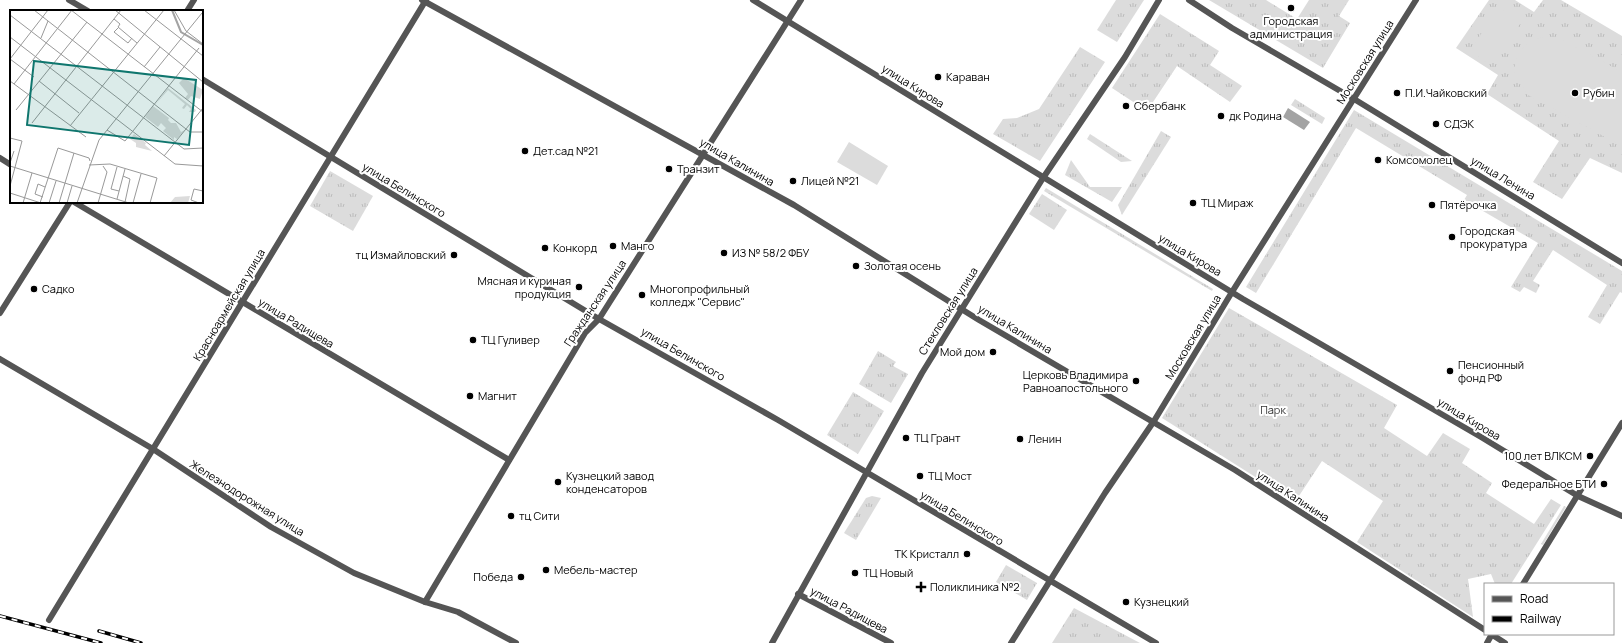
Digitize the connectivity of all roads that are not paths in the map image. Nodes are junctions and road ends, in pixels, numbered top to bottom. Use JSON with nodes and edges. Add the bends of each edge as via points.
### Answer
{"nodes":[{"id":1,"x":69,"y":0,"type":"edge"},
{"id":2,"x":194,"y":0,"type":"edge"},
{"id":3,"x":752,"y":0,"type":"edge"},
{"id":4,"x":801,"y":0,"type":"edge"},
{"id":5,"x":1159,"y":0,"type":"edge"},
{"id":6,"x":1189,"y":0,"type":"edge"},
{"id":7,"x":1416,"y":0,"type":"edge"},
{"id":8,"x":424,"y":1,"type":"edge"},
{"id":9,"x":86,"y":10,"type":"edge"},
{"id":10,"x":188,"y":10,"type":"edge"},
{"id":11,"x":788,"y":21,"type":"junction"},
{"id":12,"x":203,"y":80,"type":"edge"},
{"id":13,"x":1354,"y":99,"type":"junction"},
{"id":14,"x":703,"y":154,"type":"junction"},
{"id":15,"x":0,"y":158,"type":"edge"},
{"id":16,"x":330,"y":158,"type":"junction"},
{"id":17,"x":10,"y":164,"type":"edge"},
{"id":18,"x":1043,"y":178,"type":"junction"},
{"id":19,"x":69,"y":203,"type":"edge"},
{"id":20,"x":76,"y":203,"type":"edge"},
{"id":21,"x":1622,"y":263,"type":"edge"},
{"id":22,"x":1232,"y":292,"type":"junction"},
{"id":23,"x":242,"y":303,"type":"junction"},
{"id":24,"x":961,"y":309,"type":"junction"},
{"id":25,"x":0,"y":313,"type":"edge"},
{"id":26,"x":599,"y":319,"type":"junction"},
{"id":27,"x":0,"y":360,"type":"edge"},
{"id":28,"x":1154,"y":421,"type":"junction"},
{"id":29,"x":1622,"y":423,"type":"edge"},
{"id":30,"x":153,"y":449,"type":"junction"},
{"id":31,"x":509,"y":460,"type":"junction"},
{"id":32,"x":865,"y":473,"type":"junction"},
{"id":33,"x":1578,"y":496,"type":"junction"},
{"id":34,"x":1622,"y":516,"type":"edge"},
{"id":35,"x":1049,"y":581,"type":"junction"},
{"id":36,"x":1524,"y":583,"type":"edge"},
{"id":37,"x":798,"y":594,"type":"junction"},
{"id":38,"x":426,"y":602,"type":"junction"},
{"id":39,"x":49,"y":620,"type":"dead end"},
{"id":40,"x":1484,"y":629,"type":"edge"},
{"id":41,"x":1493,"y":635,"type":"edge"},
{"id":42,"x":516,"y":643,"type":"edge"},
{"id":43,"x":772,"y":643,"type":"edge"},
{"id":44,"x":891,"y":643,"type":"edge"},
{"id":45,"x":1011,"y":643,"type":"edge"},
{"id":46,"x":1156,"y":643,"type":"edge"},
{"id":47,"x":1505,"y":643,"type":"edge"}],
"edges":[{"from":1,"to":9,"type":"street"},
{"from":2,"to":10,"type":"street"},
{"from":3,"to":11,"type":"street","name":"улица Кирова"},
{"from":4,"to":11,"type":"street","name":"Гражданская улица"},
{"from":5,"to":18,"type":"street","name":"Стекловская улица","via":[[1125,57]]},
{"from":6,"to":13,"type":"street","name":"улица Ленина"},
{"from":7,"to":13,"type":"street","name":"Московская улица"},
{"from":8,"to":14,"type":"street","name":"улица Калинина"},
{"from":8,"to":16,"type":"street","name":"Красноармейская улица"},
{"from":11,"to":14,"type":"street","name":"Гражданская улица"},
{"from":11,"to":18,"type":"street","name":"улица Кирова"},
{"from":12,"to":16,"type":"street","name":"улица Белинского"},
{"from":13,"to":21,"type":"street","name":"улица Ленина"},
{"from":13,"to":22,"type":"street","name":"Московская улица"},
{"from":14,"to":24,"type":"street","name":"улица Калинина","via":[[794,205]]},
{"from":14,"to":26,"type":"street","name":"Гражданская улица"},
{"from":15,"to":17,"type":"street"},
{"from":16,"to":23,"type":"street","name":"Красноармейская улица"},
{"from":16,"to":26,"type":"street","name":"улица Белинского"},
{"from":18,"to":22,"type":"street","name":"улица Кирова"},
{"from":18,"to":24,"type":"street","name":"Стекловская улица"},
{"from":19,"to":25,"type":"street"},
{"from":20,"to":23,"type":"street","name":"улица Радищева"},
{"from":22,"to":28,"type":"street","name":"Московская улица"},
{"from":22,"to":33,"type":"street","name":"улица Кирова","via":[[1443,414]]},
{"from":23,"to":30,"type":"street","name":"Красноармейская улица"},
{"from":23,"to":31,"type":"street","name":"улица Радищева"},
{"from":24,"to":28,"type":"street","name":"улица Калинина","via":[[1134,413]]},
{"from":24,"to":32,"type":"street","name":"Стекловская улица"},
{"from":26,"to":31,"type":"street","name":"Гражданская улица","via":[[586,333]]},
{"from":26,"to":32,"type":"street","name":"улица Белинского","via":[[778,420]]},
{"from":27,"to":30,"type":"street","name":"Железнодорожная улица"},
{"from":28,"to":35,"type":"street","name":"Московская улица"},
{"from":28,"to":40,"type":"street","name":"улица Калинина"},
{"from":29,"to":33,"type":"street"},
{"from":30,"to":38,"type":"street","name":"Железнодорожная улица","via":[[277,531],[358,575]]},
{"from":30,"to":39,"type":"street","name":"Красноармейская улица"},
{"from":31,"to":38,"type":"street","name":"Гражданская улица"},
{"from":32,"to":35,"type":"street","name":"улица Белинского"},
{"from":32,"to":37,"type":"street","name":"Стекловская улица"},
{"from":33,"to":34,"type":"street","name":"улица Кирова"},
{"from":33,"to":36,"type":"street"},
{"from":35,"to":45,"type":"street","name":"Московская улица"},
{"from":35,"to":46,"type":"street","name":"улица Белинского"},
{"from":37,"to":43,"type":"street","name":"Стекловская улица"},
{"from":37,"to":44,"type":"street","name":"улица Радищева"},
{"from":38,"to":42,"type":"street","name":"Железнодорожная улица","via":[[458,612]]},
{"from":41,"to":47,"type":"street"}]}
